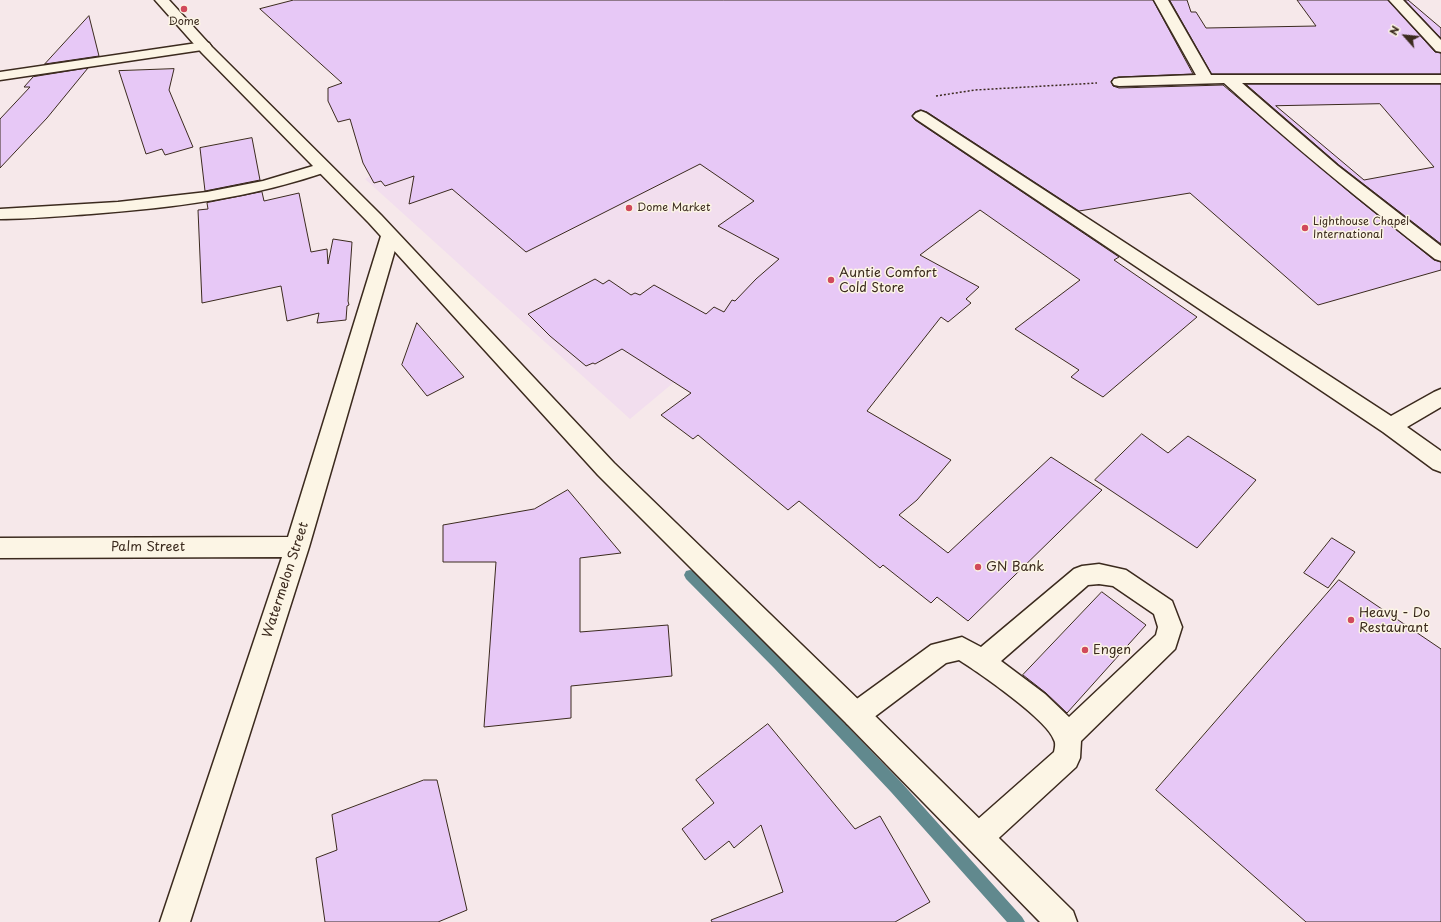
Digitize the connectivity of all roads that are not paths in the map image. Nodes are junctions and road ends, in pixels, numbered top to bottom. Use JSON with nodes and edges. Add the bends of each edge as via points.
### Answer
{"nodes":[{"id":1,"x":162,"y":0,"type":"edge"},
{"id":2,"x":1161,"y":0,"type":"edge"},
{"id":3,"x":1396,"y":0,"type":"edge"},
{"id":4,"x":204,"y":46,"type":"junction"},
{"id":5,"x":1441,"y":48,"type":"edge"},
{"id":6,"x":0,"y":76,"type":"edge"},
{"id":7,"x":1206,"y":79,"type":"junction"},
{"id":8,"x":1228,"y":79,"type":"junction"},
{"id":9,"x":1441,"y":79,"type":"edge"},
{"id":10,"x":1119,"y":82,"type":"road end"},
{"id":11,"x":921,"y":116,"type":"road end"},
{"id":12,"x":323,"y":168,"type":"junction"},
{"id":13,"x":0,"y":214,"type":"edge"},
{"id":14,"x":390,"y":236,"type":"junction"},
{"id":15,"x":1441,"y":255,"type":"edge"},
{"id":16,"x":1441,"y":398,"type":"edge"},
{"id":17,"x":1391,"y":426,"type":"junction"},
{"id":18,"x":1441,"y":463,"type":"edge"},
{"id":19,"x":297,"y":547,"type":"junction"},
{"id":20,"x":0,"y":548,"type":"edge"},
{"id":21,"x":983,"y":661,"type":"junction"},
{"id":22,"x":856,"y":715,"type":"junction"},
{"id":23,"x":1067,"y":737,"type":"junction"},
{"id":24,"x":979,"y":837,"type":"junction"},
{"id":25,"x":175,"y":922,"type":"edge"},
{"id":26,"x":1062,"y":922,"type":"edge"}],
"edges":[{"from":1,"to":4,"type":"street"},
{"from":2,"to":7,"type":"street"},
{"from":3,"to":5,"type":"street"},
{"from":4,"to":6,"type":"street"},
{"from":4,"to":12,"type":"street"},
{"from":7,"to":8,"type":"street"},
{"from":7,"to":10,"type":"street"},
{"from":8,"to":9,"type":"street"},
{"from":8,"to":15,"type":"street","via":[[1276,122]]},
{"from":11,"to":17,"type":"street"},
{"from":12,"to":13,"type":"street","via":[[293,179],[250,189],[156,205]]},
{"from":12,"to":14,"type":"street"},
{"from":14,"to":19,"type":"street","name":"Watermelon Street"},
{"from":14,"to":22,"type":"street","via":[[606,469]]},
{"from":16,"to":17,"type":"street"},
{"from":17,"to":18,"type":"street"},
{"from":19,"to":20,"type":"street","name":"Palm Street"},
{"from":19,"to":25,"type":"street","name":"Watermelon Street"},
{"from":21,"to":22,"type":"lane","via":[[962,648],[940,653]]},
{"from":21,"to":23,"type":"lane","via":[[1052,714]]},
{"from":21,"to":23,"type":"lane","via":[[1082,576],[1099,574],[1118,577],[1164,608],[1170,627],[1166,641]]},
{"from":22,"to":24,"type":"street"},
{"from":23,"to":24,"type":"lane","via":[[1067,758]]},
{"from":24,"to":26,"type":"street"}]}
